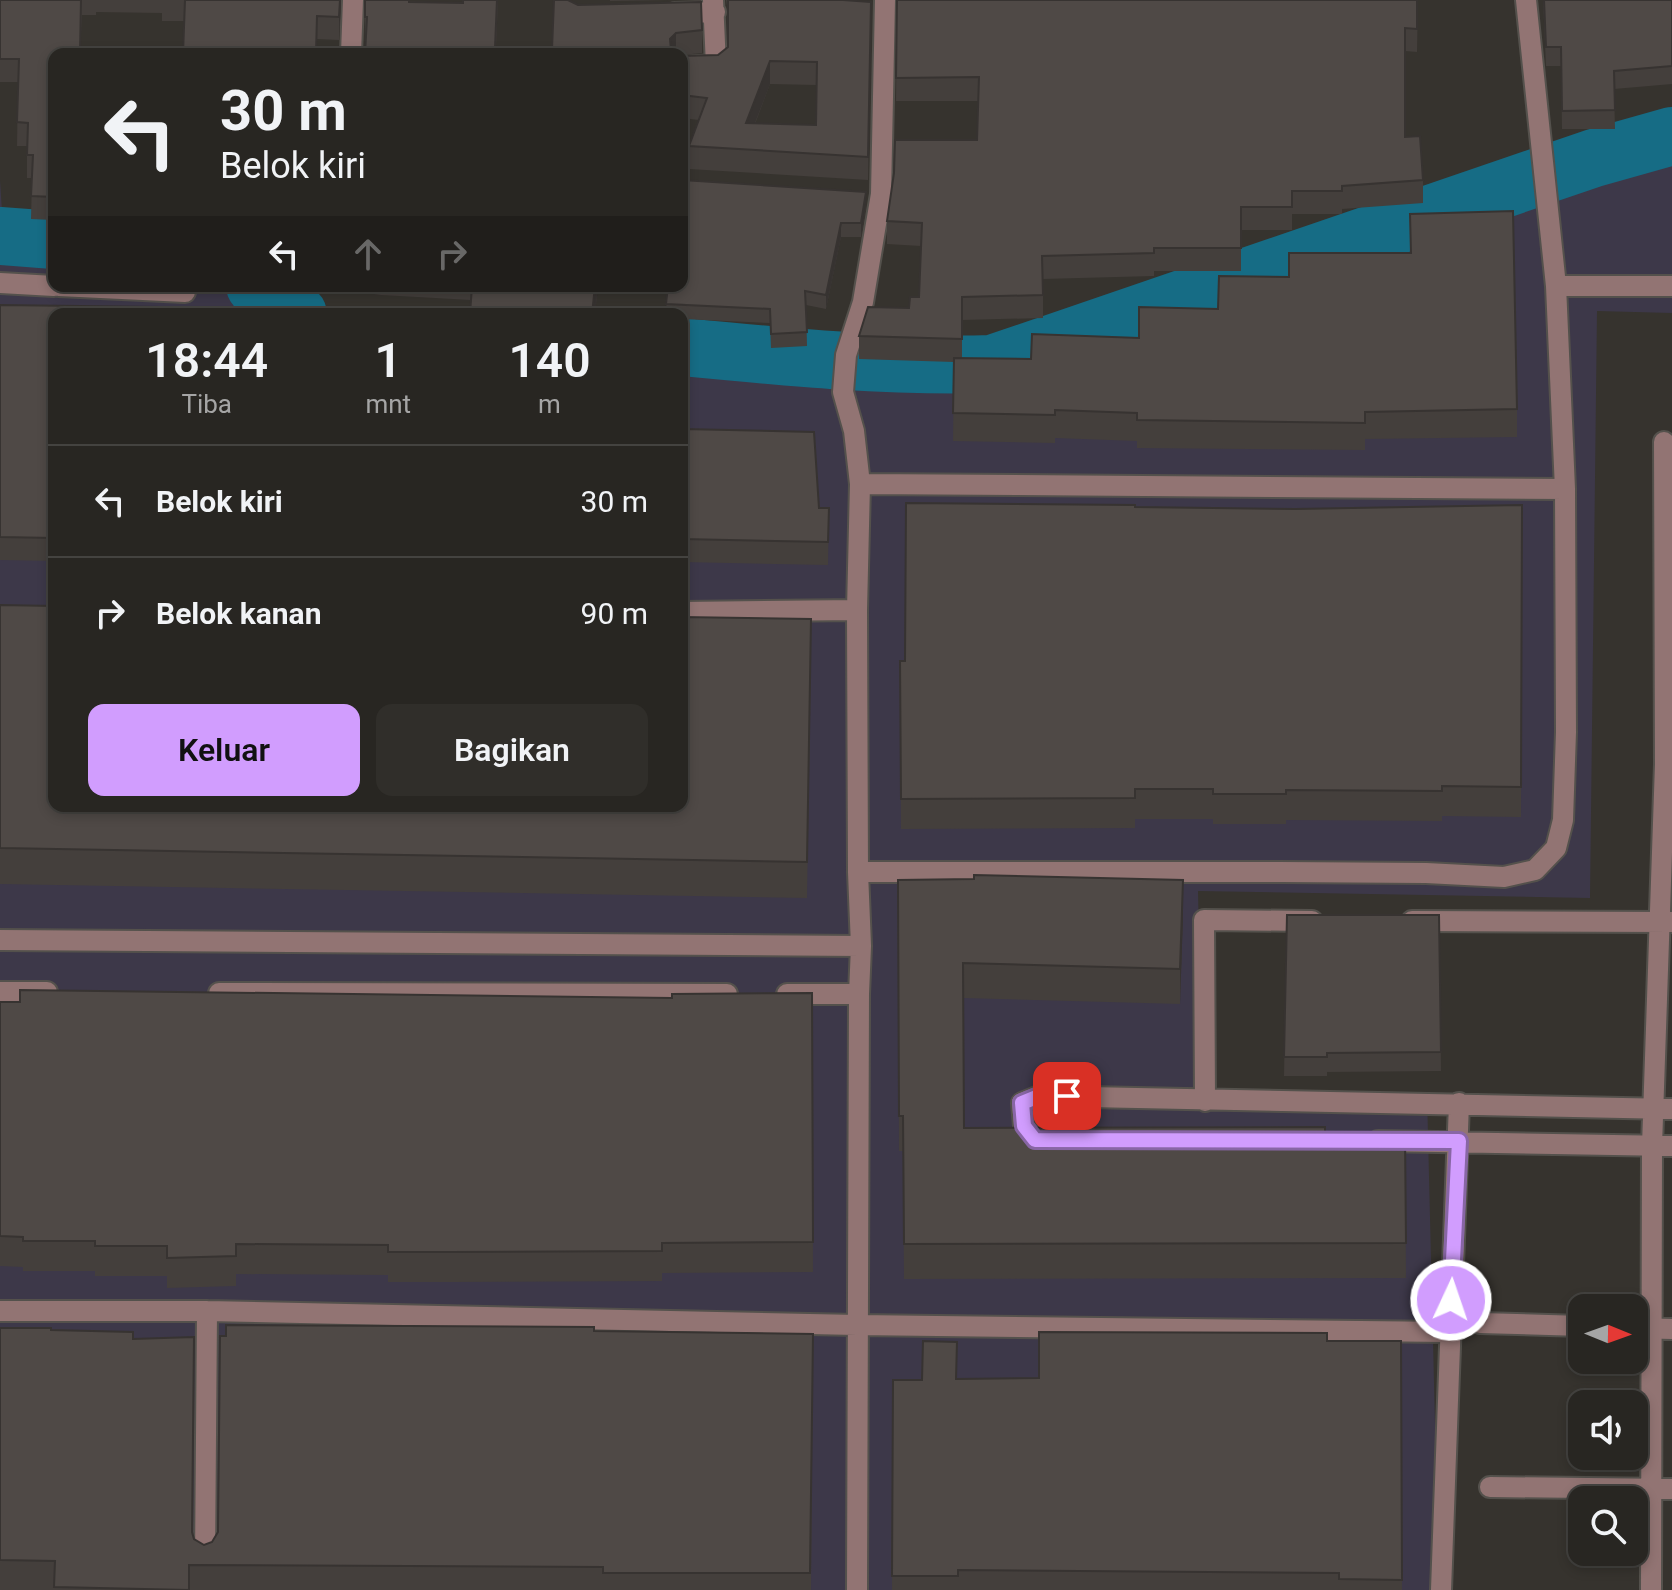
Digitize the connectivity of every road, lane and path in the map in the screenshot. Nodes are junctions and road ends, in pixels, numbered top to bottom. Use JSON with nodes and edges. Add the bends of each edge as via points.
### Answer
{"nodes":[{"id":1,"x":353,"y":0,"type":"edge"},
{"id":2,"x":885,"y":0,"type":"edge"},
{"id":3,"x":1526,"y":0,"type":"edge"},
{"id":4,"x":714,"y":6,"type":"edge"},
{"id":5,"x":654,"y":13,"type":"edge"},
{"id":6,"x":351,"y":48,"type":"edge"},
{"id":7,"x":688,"y":67,"type":"edge"},
{"id":8,"x":0,"y":283,"type":"edge"},
{"id":9,"x":48,"y":286,"type":"edge"},
{"id":10,"x":1556,"y":286,"type":"junction"},
{"id":11,"x":1672,"y":286,"type":"edge"},
{"id":12,"x":1664,"y":442,"type":"dead end"},
{"id":13,"x":860,"y":484,"type":"junction"},
{"id":14,"x":1565,"y":489,"type":"junction"},
{"id":15,"x":857,"y":610,"type":"junction"},
{"id":16,"x":688,"y":612,"type":"edge"},
{"id":17,"x":1668,"y":615,"type":"edge"},
{"id":18,"x":1668,"y":764,"type":"edge"},
{"id":19,"x":858,"y":872,"type":"junction"},
{"id":20,"x":1337,"y":921,"type":"edge"},
{"id":21,"x":1399,"y":921,"type":"edge"},
{"id":22,"x":1667,"y":922,"type":"edge"},
{"id":23,"x":0,"y":940,"type":"edge"},
{"id":24,"x":861,"y":946,"type":"junction"},
{"id":25,"x":0,"y":992,"type":"edge"},
{"id":26,"x":64,"y":992,"type":"edge"},
{"id":27,"x":207,"y":993,"type":"edge"},
{"id":28,"x":859,"y":994,"type":"junction"},
{"id":29,"x":1205,"y":1101,"type":"junction"},
{"id":30,"x":1459,"y":1103,"type":"junction"},
{"id":31,"x":1663,"y":1109,"type":"edge"},
{"id":32,"x":1066,"y":1140,"type":"edge"},
{"id":33,"x":1365,"y":1141,"type":"edge"},
{"id":34,"x":1459,"y":1141,"type":"junction"},
{"id":35,"x":1662,"y":1146,"type":"edge"},
{"id":36,"x":1646,"y":1294,"type":"edge"},
{"id":37,"x":0,"y":1311,"type":"edge"},
{"id":38,"x":207,"y":1311,"type":"junction"},
{"id":39,"x":1480,"y":1323,"type":"dead end"},
{"id":40,"x":857,"y":1325,"type":"junction"},
{"id":41,"x":1568,"y":1326,"type":"edge"},
{"id":42,"x":1648,"y":1328,"type":"edge"},
{"id":43,"x":1672,"y":1329,"type":"edge"},
{"id":44,"x":1449,"y":1332,"type":"junction"},
{"id":45,"x":1645,"y":1374,"type":"edge"},
{"id":46,"x":1490,"y":1487,"type":"dead end"},
{"id":47,"x":1651,"y":1489,"type":"junction"},
{"id":48,"x":1672,"y":1489,"type":"edge"},
{"id":49,"x":205,"y":1562,"type":"edge"},
{"id":50,"x":857,"y":1590,"type":"edge"},
{"id":51,"x":1441,"y":1590,"type":"edge"},
{"id":52,"x":1651,"y":1590,"type":"edge"}],
"edges":[{"from":1,"to":6,"type":"street"},
{"from":2,"to":13,"type":"street","via":[[863,302],[846,355],[843,392]]},
{"from":3,"to":10,"type":"street"},
{"from":4,"to":5,"type":"street"},
{"from":4,"to":7,"type":"street","via":[[716,65]]},
{"from":8,"to":9,"type":"street"},
{"from":10,"to":11,"type":"street"},
{"from":10,"to":14,"type":"street"},
{"from":12,"to":17,"type":"street"},
{"from":13,"to":14,"type":"street"},
{"from":13,"to":15,"type":"street"},
{"from":14,"to":19,"type":"street","via":[[1563,820],[1556,848],[1535,870],[1504,877]]},
{"from":15,"to":16,"type":"street"},
{"from":15,"to":19,"type":"street"},
{"from":17,"to":18,"type":"street"},
{"from":18,"to":22,"type":"street"},
{"from":19,"to":24,"type":"street"},
{"from":20,"to":29,"type":"street","via":[[1204,920]]},
{"from":21,"to":22,"type":"street"},
{"from":22,"to":31,"type":"street"},
{"from":23,"to":24,"type":"street"},
{"from":24,"to":28,"type":"street"},
{"from":25,"to":26,"type":"street"},
{"from":27,"to":28,"type":"street"},
{"from":28,"to":40,"type":"street"},
{"from":29,"to":30,"type":"street"},
{"from":29,"to":32,"type":"street","via":[[1039,1096],[1022,1103],[1024,1126],[1035,1140]]},
{"from":30,"to":31,"type":"street"},
{"from":30,"to":34,"type":"street"},
{"from":31,"to":35,"type":"street"},
{"from":33,"to":34,"type":"street"},
{"from":34,"to":35,"type":"street"},
{"from":34,"to":44,"type":"street"},
{"from":35,"to":36,"type":"street"},
{"from":37,"to":38,"type":"street"},
{"from":38,"to":40,"type":"street"},
{"from":38,"to":49,"type":"street"},
{"from":39,"to":41,"type":"street"},
{"from":40,"to":44,"type":"street"},
{"from":40,"to":50,"type":"street"},
{"from":42,"to":43,"type":"street"},
{"from":44,"to":51,"type":"street"},
{"from":45,"to":47,"type":"street"},
{"from":46,"to":47,"type":"street"},
{"from":47,"to":48,"type":"street"},
{"from":47,"to":52,"type":"street"}]}
